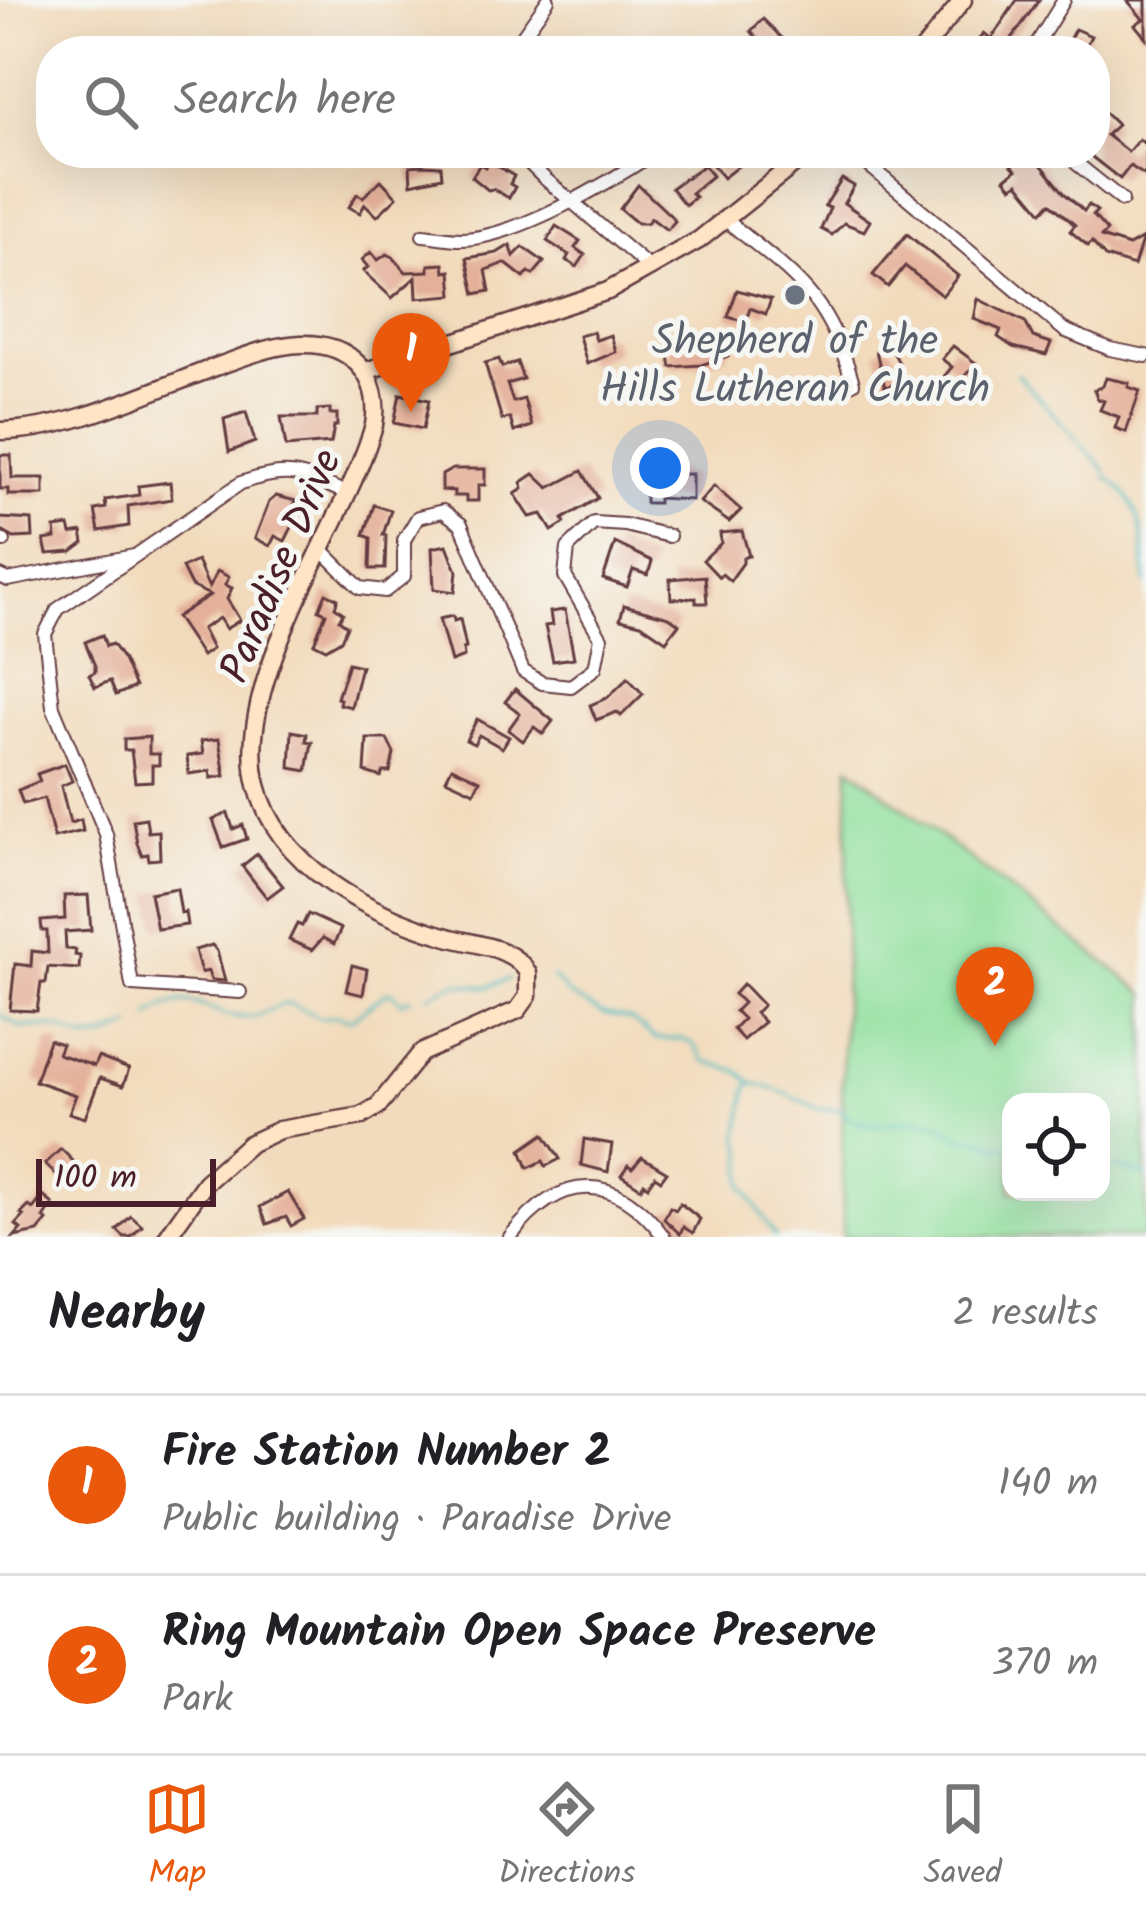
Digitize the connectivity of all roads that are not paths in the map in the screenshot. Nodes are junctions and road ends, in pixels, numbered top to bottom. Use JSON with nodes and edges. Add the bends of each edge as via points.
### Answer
{"nodes":[{"id":1,"x":548,"y":0,"type":"edge"},
{"id":2,"x":962,"y":0,"type":"edge"},
{"id":3,"x":1064,"y":0,"type":"edge"},
{"id":4,"x":523,"y":36,"type":"edge"},
{"id":5,"x":934,"y":36,"type":"edge"},
{"id":6,"x":1042,"y":36,"type":"edge"},
{"id":7,"x":534,"y":168,"type":"edge"},
{"id":8,"x":629,"y":168,"type":"edge"},
{"id":9,"x":790,"y":168,"type":"edge"},
{"id":10,"x":867,"y":168,"type":"edge"},
{"id":11,"x":1082,"y":168,"type":"edge"},
{"id":12,"x":1122,"y":200,"type":"dead end"},
{"id":13,"x":572,"y":202,"type":"junction"},
{"id":14,"x":726,"y":220,"type":"junction"},
{"id":15,"x":423,"y":235,"type":"dead end"},
{"id":16,"x":651,"y":269,"type":"junction"},
{"id":17,"x":1146,"y":356,"type":"edge"},
{"id":18,"x":366,"y":371,"type":"junction"},
{"id":19,"x":832,"y":390,"type":"dead end"},
{"id":20,"x":0,"y":431,"type":"edge"},
{"id":21,"x":346,"y":494,"type":"junction"},
{"id":22,"x":669,"y":536,"type":"dead end"},
{"id":23,"x":321,"y":549,"type":"junction"},
{"id":24,"x":141,"y":555,"type":"junction"},
{"id":25,"x":0,"y":576,"type":"edge"},
{"id":26,"x":240,"y":992,"type":"dead end"},
{"id":27,"x":167,"y":1237,"type":"edge"},
{"id":28,"x":510,"y":1237,"type":"edge"},
{"id":29,"x":664,"y":1237,"type":"edge"}],
"edges":[{"from":1,"to":4,"type":"street"},
{"from":2,"to":5,"type":"street"},
{"from":3,"to":6,"type":"street"},
{"from":7,"to":13,"type":"street"},
{"from":8,"to":13,"type":"street"},
{"from":9,"to":14,"type":"street"},
{"from":10,"to":17,"type":"street","via":[[1064,329]]},
{"from":11,"to":12,"type":"street"},
{"from":13,"to":15,"type":"street","via":[[464,240]]},
{"from":13,"to":16,"type":"street"},
{"from":14,"to":16,"type":"street"},
{"from":14,"to":19,"type":"street","via":[[817,298],[853,383]]},
{"from":16,"to":18,"type":"street","via":[[572,306]]},
{"from":18,"to":20,"type":"street","via":[[327,346],[284,346],[50,425]]},
{"from":18,"to":21,"type":"street","name":"Paradise Drive","via":[[375,418]]},
{"from":21,"to":23,"type":"street","name":"Paradise Drive"},
{"from":21,"to":24,"type":"street","via":[[295,471],[268,473]]},
{"from":22,"to":23,"type":"street","via":[[594,523],[568,548],[566,576],[601,638],[596,668],[571,686],[524,671],[461,524],[443,511],[418,518],[404,540],[404,576],[385,592],[359,588]]},
{"from":23,"to":27,"type":"street","name":"Paradise Drive","via":[[256,713],[254,766],[267,813],[294,855],[342,889],[436,934],[517,958],[528,973],[528,996],[512,1015],[421,1053],[367,1114],[278,1130],[243,1148]]},
{"from":24,"to":25,"type":"street"},
{"from":24,"to":26,"type":"street","via":[[58,609],[45,634],[53,707],[106,833],[132,985]]},
{"from":28,"to":29,"type":"street","via":[[546,1198],[579,1186],[617,1192]]}]}
